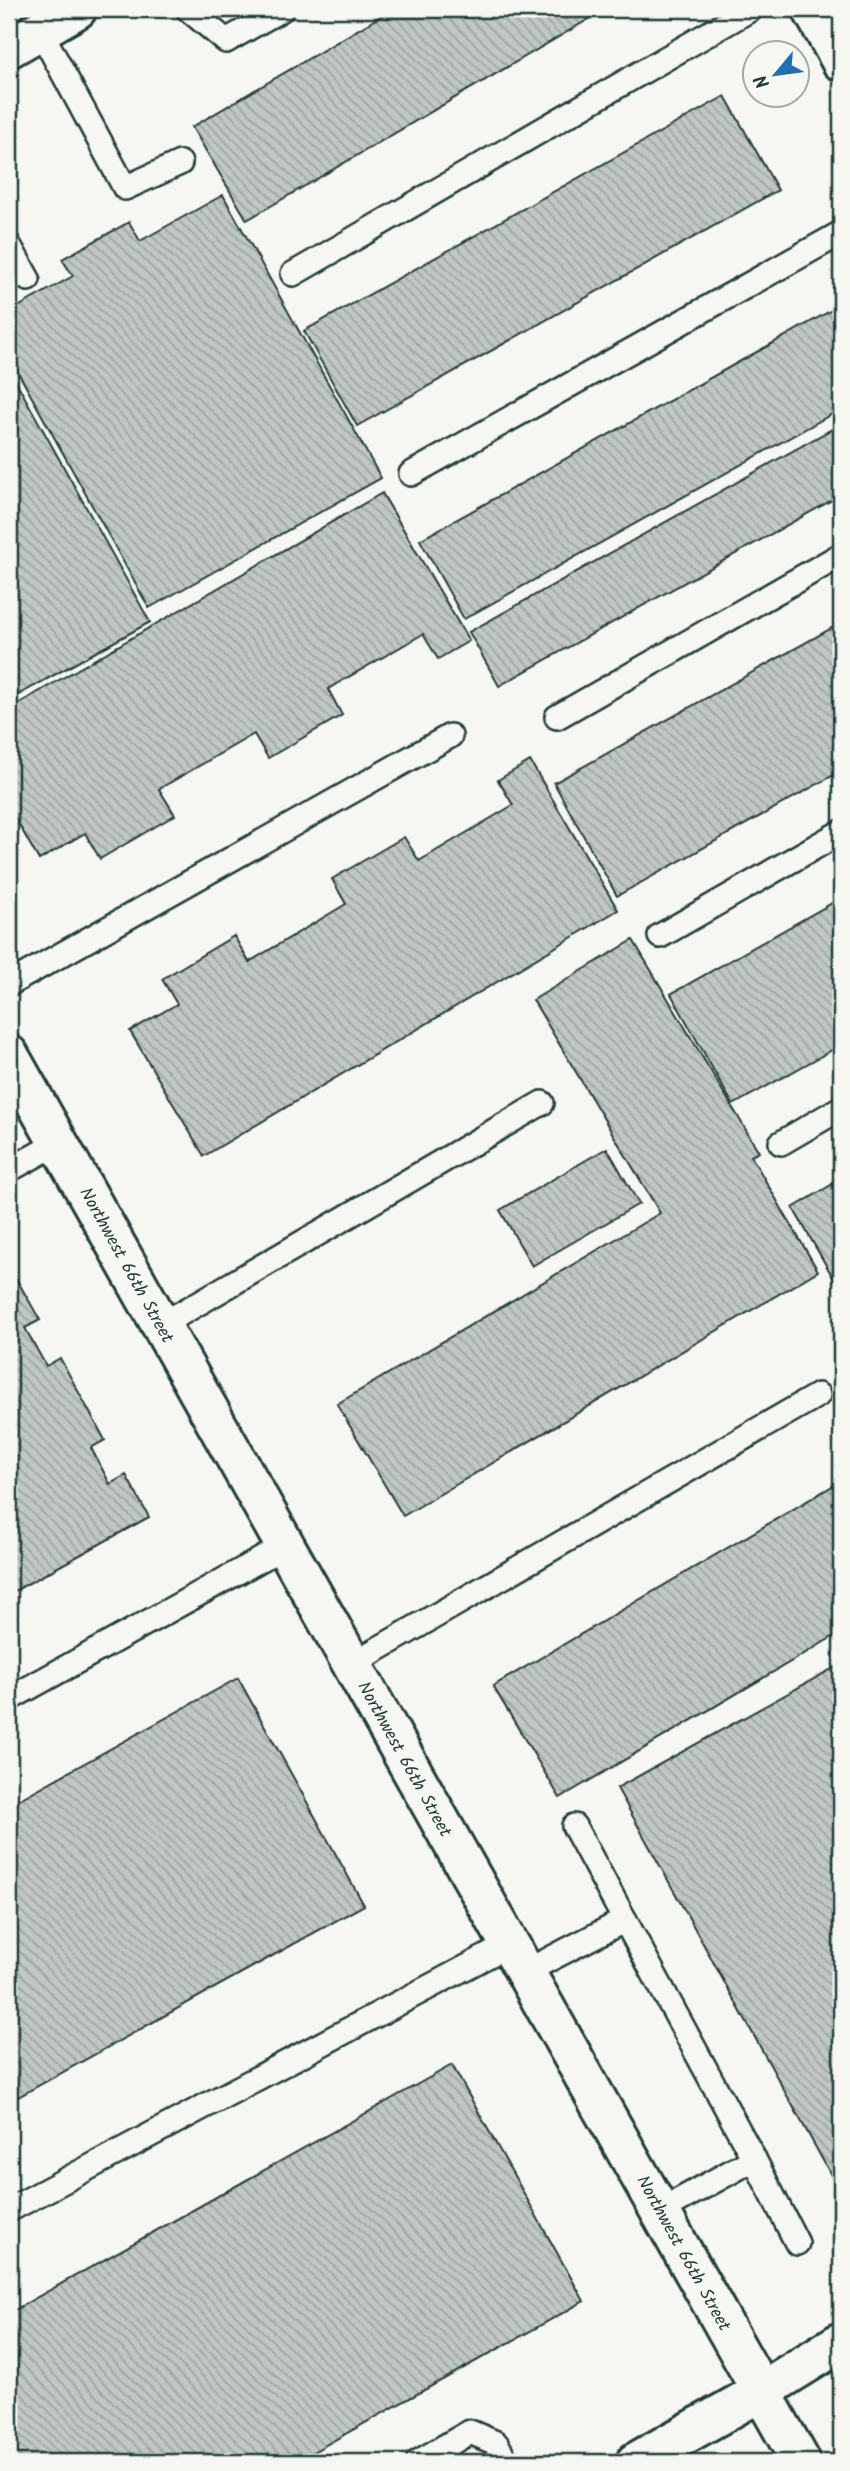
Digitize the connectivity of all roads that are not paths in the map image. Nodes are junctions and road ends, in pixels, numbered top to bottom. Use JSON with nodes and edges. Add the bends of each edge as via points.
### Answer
{"nodes":[{"id":1,"x":77,"y":9,"type":"edge"},
{"id":2,"x":188,"y":9,"type":"edge"},
{"id":3,"x":282,"y":9,"type":"edge"},
{"id":4,"x":751,"y":9,"type":"edge"},
{"id":5,"x":812,"y":9,"type":"edge"},
{"id":6,"x":17,"y":42,"type":"edge"},
{"id":7,"x":841,"y":61,"type":"edge"},
{"id":8,"x":180,"y":163,"type":"dead end"},
{"id":9,"x":841,"y":233,"type":"edge"},
{"id":10,"x":9,"y":245,"type":"edge"},
{"id":11,"x":293,"y":274,"type":"dead end"},
{"id":12,"x":28,"y":279,"type":"dead end"},
{"id":13,"x":411,"y":474,"type":"dead end"},
{"id":14,"x":841,"y":555,"type":"edge"},
{"id":15,"x":557,"y":717,"type":"dead end"},
{"id":16,"x":450,"y":736,"type":"dead end"},
{"id":17,"x":841,"y":832,"type":"edge"},
{"id":18,"x":660,"y":936,"type":"dead end"},
{"id":19,"x":9,"y":984,"type":"edge"},
{"id":20,"x":9,"y":1055,"type":"edge"},
{"id":21,"x":542,"y":1103,"type":"dead end"},
{"id":22,"x":841,"y":1108,"type":"edge"},
{"id":23,"x":58,"y":1143,"type":"junction"},
{"id":24,"x":781,"y":1143,"type":"dead end"},
{"id":25,"x":9,"y":1170,"type":"edge"},
{"id":26,"x":161,"y":1325,"type":"junction"},
{"id":27,"x":818,"y":1395,"type":"dead end"},
{"id":28,"x":285,"y":1546,"type":"junction"},
{"id":29,"x":352,"y":1664,"type":"junction"},
{"id":30,"x":9,"y":1699,"type":"edge"},
{"id":31,"x":574,"y":1826,"type":"dead end"},
{"id":32,"x":625,"y":1920,"type":"junction"},
{"id":33,"x":518,"y":1958,"type":"junction"},
{"id":34,"x":754,"y":2159,"type":"junction"},
{"id":35,"x":9,"y":2210,"type":"edge"},
{"id":36,"x":660,"y":2211,"type":"junction"},
{"id":37,"x":797,"y":2242,"type":"dead end"},
{"id":38,"x":841,"y":2342,"type":"edge"},
{"id":39,"x":762,"y":2391,"type":"junction"},
{"id":40,"x":418,"y":2462,"type":"edge"},
{"id":41,"x":507,"y":2462,"type":"edge"},
{"id":42,"x":636,"y":2462,"type":"edge"},
{"id":43,"x":801,"y":2462,"type":"edge"}],
"edges":[{"from":1,"to":6,"type":"street"},
{"from":2,"to":3,"type":"lane","via":[[226,41]]},
{"from":4,"to":11,"type":"lane"},
{"from":5,"to":7,"type":"street"},
{"from":6,"to":8,"type":"lane","via":[[125,188]]},
{"from":9,"to":13,"type":"lane"},
{"from":10,"to":12,"type":"lane"},
{"from":14,"to":15,"type":"lane"},
{"from":16,"to":19,"type":"lane"},
{"from":17,"to":18,"type":"lane"},
{"from":20,"to":23,"type":"street","name":"Northwest 66th Street"},
{"from":21,"to":26,"type":"lane"},
{"from":22,"to":24,"type":"lane"},
{"from":23,"to":25,"type":"lane"},
{"from":23,"to":26,"type":"street","name":"Northwest 66th Street"},
{"from":26,"to":28,"type":"street","name":"Northwest 66th Street"},
{"from":27,"to":29,"type":"lane"},
{"from":28,"to":29,"type":"street","name":"Northwest 66th Street"},
{"from":28,"to":30,"type":"lane"},
{"from":29,"to":33,"type":"street","name":"Northwest 66th Street"},
{"from":31,"to":32,"type":"lane"},
{"from":32,"to":33,"type":"lane"},
{"from":32,"to":34,"type":"lane"},
{"from":33,"to":35,"type":"lane"},
{"from":33,"to":36,"type":"street","name":"Northwest 66th Street"},
{"from":34,"to":36,"type":"lane"},
{"from":34,"to":37,"type":"lane"},
{"from":36,"to":39,"type":"street","name":"Northwest 66th Street"},
{"from":38,"to":39,"type":"street"},
{"from":39,"to":42,"type":"street"},
{"from":39,"to":43,"type":"street","name":"Northwest 66th Street"},
{"from":40,"to":41,"type":"lane","via":[[470,2432],[496,2443]]}]}
